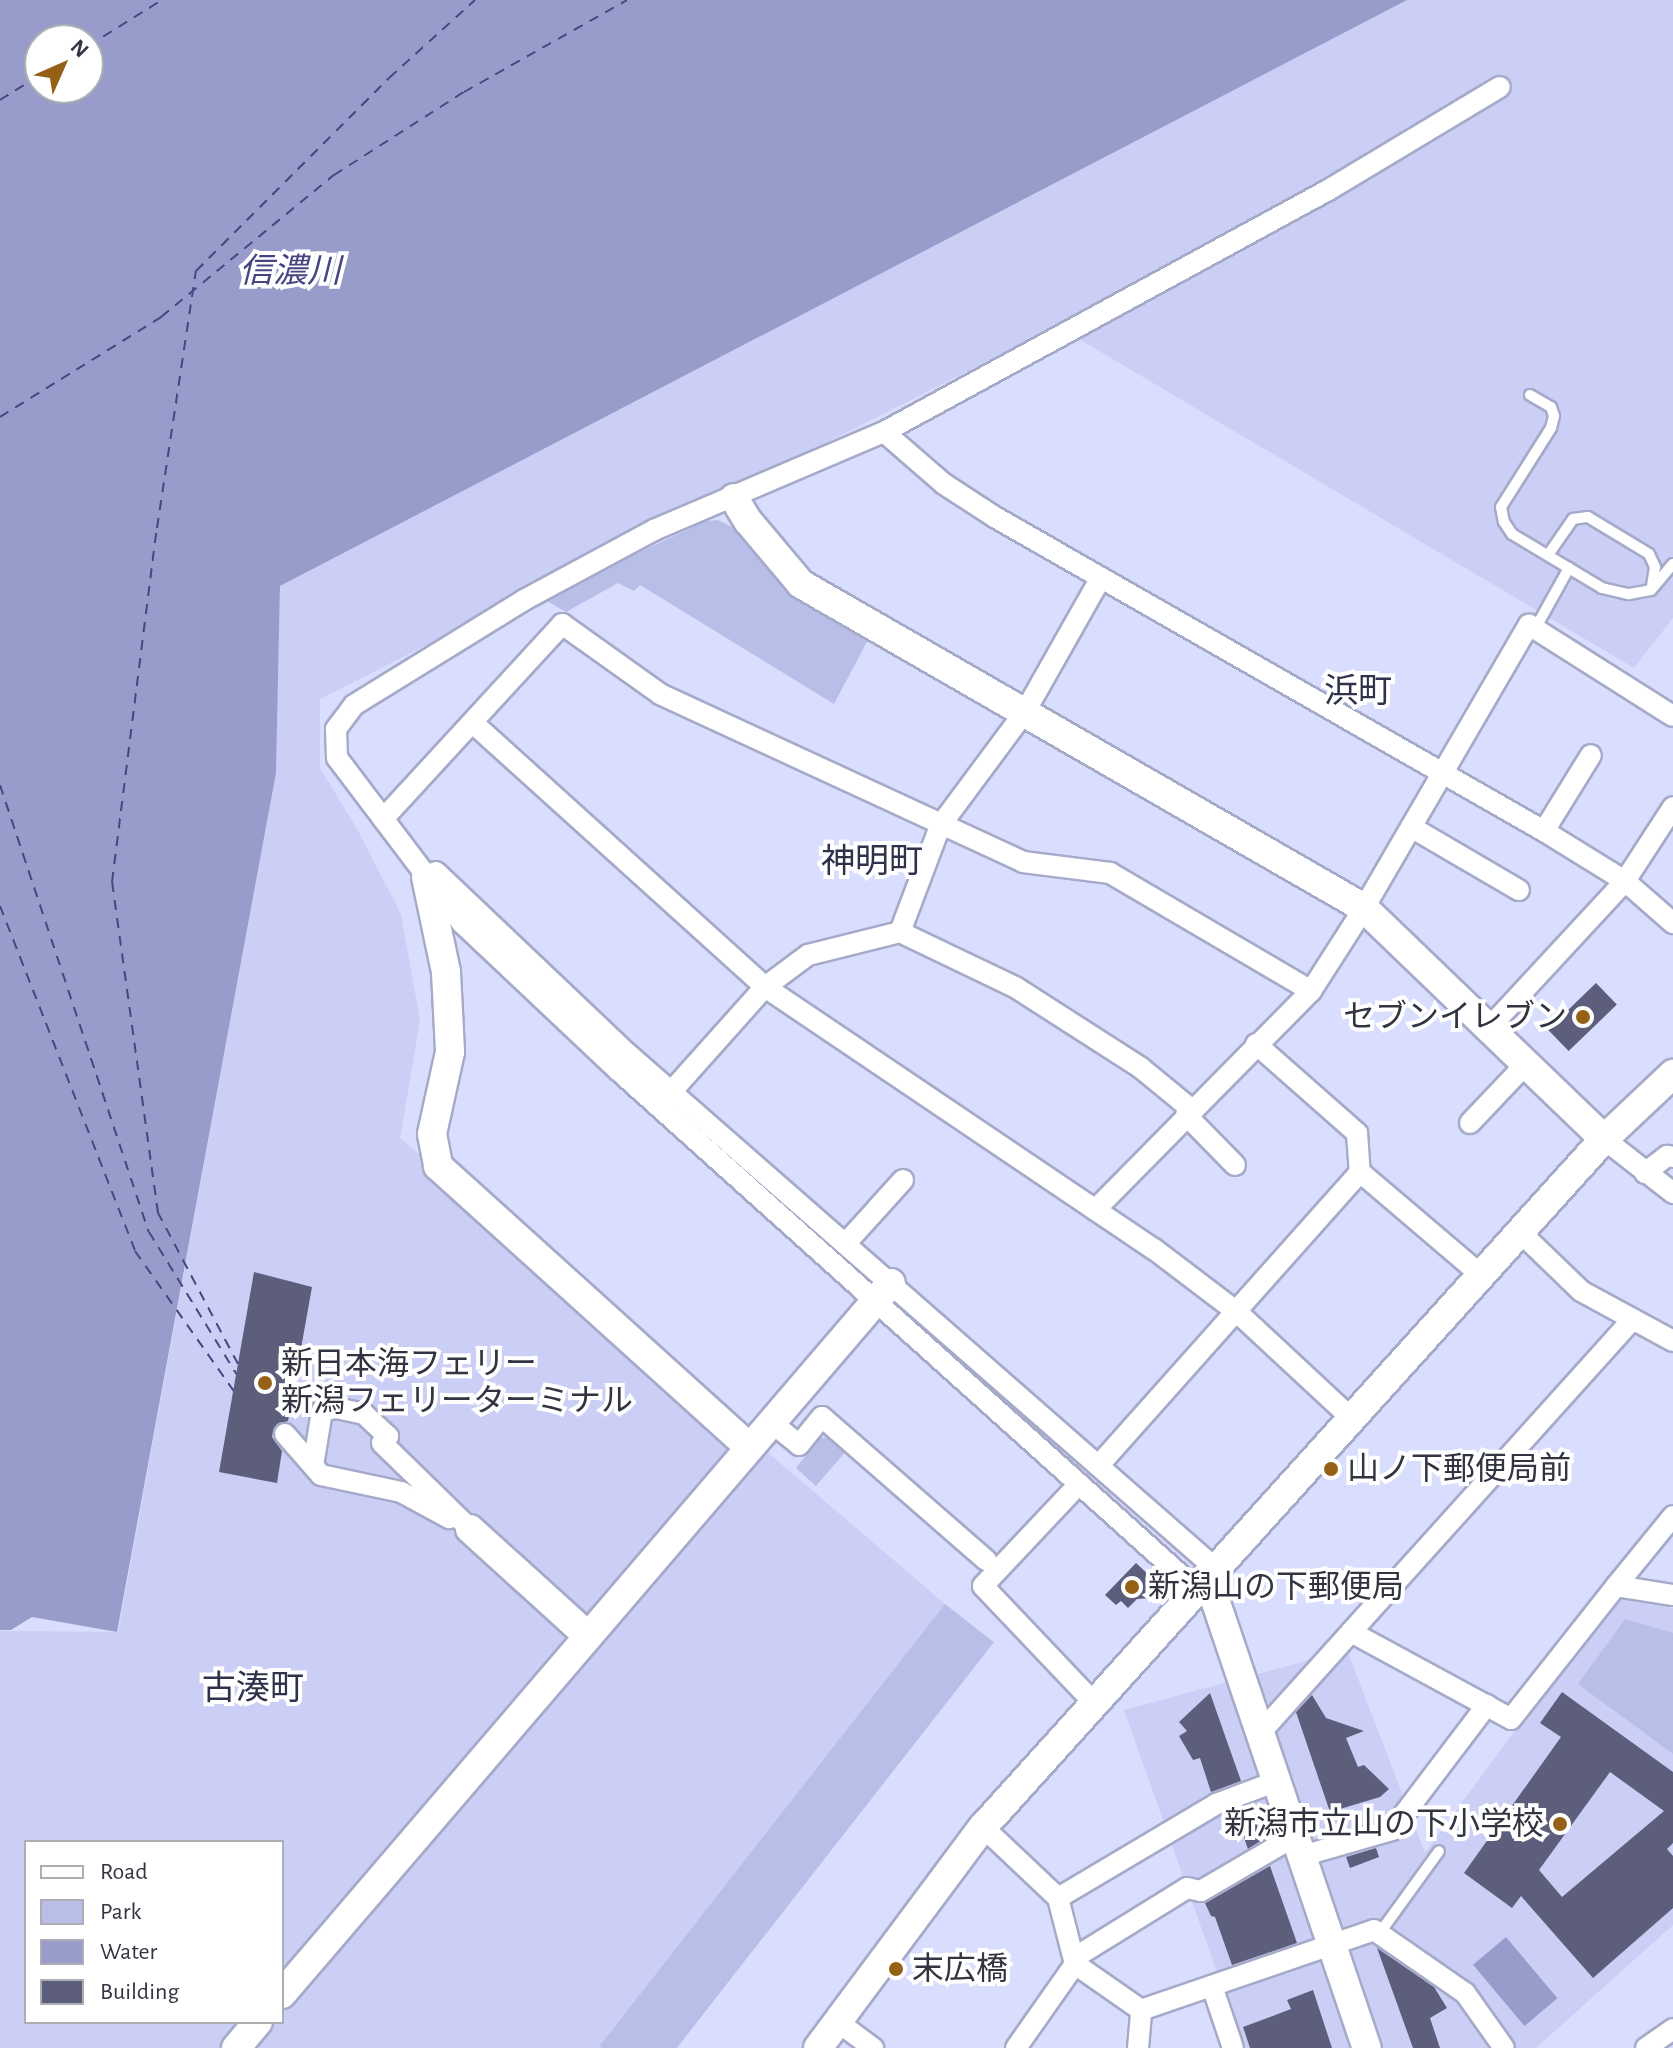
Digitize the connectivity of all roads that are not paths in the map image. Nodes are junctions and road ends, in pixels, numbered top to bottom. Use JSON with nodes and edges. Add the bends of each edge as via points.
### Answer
{"nodes":[{"id":1,"x":1500,"y":87,"type":"dead end"},
{"id":2,"x":1530,"y":395,"type":"dead end"},
{"id":3,"x":884,"y":432,"type":"junction"},
{"id":4,"x":734,"y":498,"type":"junction"},
{"id":5,"x":1548,"y":555,"type":"junction"},
{"id":6,"x":1673,"y":564,"type":"edge"},
{"id":7,"x":1569,"y":568,"type":"junction"},
{"id":8,"x":1100,"y":579,"type":"junction"},
{"id":9,"x":1651,"y":590,"type":"junction"},
{"id":10,"x":1535,"y":629,"type":"junction"},
{"id":11,"x":1026,"y":710,"type":"junction"},
{"id":12,"x":1671,"y":710,"type":"edge"},
{"id":13,"x":473,"y":723,"type":"junction"},
{"id":14,"x":1591,"y":755,"type":"dead end"},
{"id":15,"x":1442,"y":774,"type":"junction"},
{"id":16,"x":1673,"y":807,"type":"edge"},
{"id":17,"x":388,"y":826,"type":"junction"},
{"id":18,"x":940,"y":826,"type":"junction"},
{"id":19,"x":1411,"y":827,"type":"junction"},
{"id":20,"x":1544,"y":831,"type":"junction"},
{"id":21,"x":426,"y":877,"type":"junction"},
{"id":22,"x":1625,"y":881,"type":"junction"},
{"id":23,"x":1519,"y":890,"type":"dead end"},
{"id":24,"x":1364,"y":908,"type":"junction"},
{"id":25,"x":1673,"y":923,"type":"edge"},
{"id":26,"x":900,"y":932,"type":"junction"},
{"id":27,"x":765,"y":987,"type":"junction"},
{"id":28,"x":1311,"y":991,"type":"junction"},
{"id":29,"x":1489,"y":1028,"type":"junction"},
{"id":30,"x":1256,"y":1044,"type":"junction"},
{"id":31,"x":1526,"y":1064,"type":"junction"},
{"id":32,"x":1673,"y":1074,"type":"edge"},
{"id":33,"x":671,"y":1092,"type":"junction"},
{"id":34,"x":1189,"y":1112,"type":"junction"},
{"id":35,"x":1470,"y":1123,"type":"dead end"},
{"id":36,"x":1604,"y":1139,"type":"junction"},
{"id":37,"x":1673,"y":1157,"type":"edge"},
{"id":38,"x":1235,"y":1165,"type":"dead end"},
{"id":39,"x":1360,"y":1172,"type":"junction"},
{"id":40,"x":1645,"y":1173,"type":"junction"},
{"id":41,"x":903,"y":1180,"type":"dead end"},
{"id":42,"x":1673,"y":1193,"type":"edge"},
{"id":43,"x":1095,"y":1210,"type":"junction"},
{"id":44,"x":1520,"y":1232,"type":"junction"},
{"id":45,"x":846,"y":1243,"type":"junction"},
{"id":46,"x":1481,"y":1275,"type":"junction"},
{"id":47,"x":883,"y":1292,"type":"junction"},
{"id":48,"x":1237,"y":1312,"type":"junction"},
{"id":49,"x":1633,"y":1319,"type":"junction"},
{"id":50,"x":1673,"y":1341,"type":"edge"},
{"id":51,"x":1351,"y":1418,"type":"junction"},
{"id":52,"x":771,"y":1422,"type":"junction"},
{"id":53,"x":285,"y":1434,"type":"dead end"},
{"id":54,"x":749,"y":1447,"type":"junction"},
{"id":55,"x":1099,"y":1465,"type":"junction"},
{"id":56,"x":313,"y":1466,"type":"junction"},
{"id":57,"x":1079,"y":1484,"type":"junction"},
{"id":58,"x":1673,"y":1516,"type":"edge"},
{"id":59,"x":470,"y":1529,"type":"junction"},
{"id":60,"x":986,"y":1560,"type":"dead end"},
{"id":61,"x":1206,"y":1577,"type":"junction"},
{"id":62,"x":1616,"y":1586,"type":"junction"},
{"id":63,"x":1673,"y":1595,"type":"edge"},
{"id":64,"x":1351,"y":1632,"type":"junction"},
{"id":65,"x":588,"y":1636,"type":"junction"},
{"id":66,"x":1095,"y":1704,"type":"junction"},
{"id":67,"x":1487,"y":1705,"type":"junction"},
{"id":68,"x":1261,"y":1732,"type":"junction"},
{"id":69,"x":1277,"y":1781,"type":"junction"},
{"id":70,"x":983,"y":1827,"type":"junction"},
{"id":71,"x":1299,"y":1846,"type":"junction"},
{"id":72,"x":1439,"y":1851,"type":"dead end"},
{"id":73,"x":1058,"y":1898,"type":"junction"},
{"id":74,"x":1379,"y":1934,"type":"junction"},
{"id":75,"x":1332,"y":1944,"type":"junction"},
{"id":76,"x":1075,"y":1961,"type":"junction"},
{"id":77,"x":1212,"y":1986,"type":"junction"},
{"id":78,"x":284,"y":1992,"type":"edge"},
{"id":79,"x":1141,"y":2010,"type":"junction"},
{"id":80,"x":838,"y":2022,"type":"junction"},
{"id":81,"x":256,"y":2024,"type":"edge"},
{"id":82,"x":236,"y":2048,"type":"edge"},
{"id":83,"x":818,"y":2048,"type":"edge"},
{"id":84,"x":873,"y":2048,"type":"edge"},
{"id":85,"x":1016,"y":2048,"type":"edge"},
{"id":86,"x":1138,"y":2048,"type":"edge"},
{"id":87,"x":1233,"y":2048,"type":"edge"},
{"id":88,"x":1367,"y":2048,"type":"edge"},
{"id":89,"x":1504,"y":2048,"type":"edge"}],
"edges":[{"from":1,"to":3,"type":"street","via":[[1330,189]]},
{"from":2,"to":5,"type":"lane","via":[[1551,407],[1553,421],[1501,515],[1512,534]]},
{"from":3,"to":4,"type":"street"},
{"from":3,"to":8,"type":"street","via":[[944,484]]},
{"from":4,"to":11,"type":"street","via":[[801,584]]},
{"from":4,"to":17,"type":"street","via":[[654,530],[524,600],[354,705],[336,729],[337,758]]},
{"from":5,"to":7,"type":"lane"},
{"from":5,"to":9,"type":"lane","via":[[1573,519],[1588,517],[1649,554],[1655,567]]},
{"from":6,"to":9,"type":"lane"},
{"from":7,"to":9,"type":"lane","via":[[1602,588],[1629,594]]},
{"from":7,"to":10,"type":"lane"},
{"from":8,"to":11,"type":"street"},
{"from":8,"to":15,"type":"street"},
{"from":10,"to":12,"type":"street"},
{"from":10,"to":15,"type":"street","via":[[1529,625]]},
{"from":11,"to":18,"type":"street"},
{"from":11,"to":24,"type":"street"},
{"from":13,"to":17,"type":"street"},
{"from":13,"to":18,"type":"street","via":[[562,624],[660,694]]},
{"from":13,"to":27,"type":"street"},
{"from":14,"to":20,"type":"street"},
{"from":15,"to":19,"type":"street"},
{"from":15,"to":20,"type":"street"},
{"from":16,"to":22,"type":"street"},
{"from":17,"to":21,"type":"street"},
{"from":17,"to":33,"type":"street"},
{"from":18,"to":26,"type":"street"},
{"from":18,"to":28,"type":"street","via":[[1023,862],[1110,873]]},
{"from":19,"to":23,"type":"street"},
{"from":19,"to":24,"type":"street"},
{"from":20,"to":22,"type":"street"},
{"from":21,"to":47,"type":"street","via":[[462,923],[619,1071]]},
{"from":21,"to":54,"type":"street","via":[[446,972],[450,1052],[432,1134],[438,1166]]},
{"from":22,"to":25,"type":"street"},
{"from":22,"to":29,"type":"street"},
{"from":24,"to":28,"type":"street"},
{"from":24,"to":29,"type":"street"},
{"from":26,"to":27,"type":"street","via":[[808,955]]},
{"from":26,"to":34,"type":"street","via":[[1015,987],[1141,1068]]},
{"from":27,"to":33,"type":"street"},
{"from":27,"to":43,"type":"street"},
{"from":28,"to":30,"type":"street"},
{"from":29,"to":31,"type":"street"},
{"from":30,"to":34,"type":"street"},
{"from":30,"to":39,"type":"street","via":[[1357,1133]]},
{"from":31,"to":35,"type":"street"},
{"from":31,"to":36,"type":"street"},
{"from":32,"to":36,"type":"street"},
{"from":33,"to":45,"type":"street"},
{"from":34,"to":38,"type":"street"},
{"from":34,"to":43,"type":"street"},
{"from":36,"to":40,"type":"street"},
{"from":36,"to":44,"type":"street"},
{"from":37,"to":40,"type":"street"},
{"from":39,"to":46,"type":"street"},
{"from":39,"to":48,"type":"street"},
{"from":40,"to":42,"type":"street"},
{"from":41,"to":45,"type":"street"},
{"from":43,"to":48,"type":"street"},
{"from":44,"to":46,"type":"street"},
{"from":44,"to":49,"type":"street","via":[[1581,1291]]},
{"from":45,"to":47,"type":"street"},
{"from":46,"to":51,"type":"street"},
{"from":47,"to":52,"type":"street"},
{"from":47,"to":55,"type":"street"},
{"from":47,"to":57,"type":"street"},
{"from":48,"to":51,"type":"street"},
{"from":48,"to":55,"type":"street"},
{"from":49,"to":50,"type":"street"},
{"from":49,"to":64,"type":"street"},
{"from":51,"to":61,"type":"street"},
{"from":52,"to":54,"type":"street"},
{"from":52,"to":60,"type":"street","via":[[799,1445],[822,1417]]},
{"from":53,"to":56,"type":"street"},
{"from":54,"to":65,"type":"street"},
{"from":55,"to":61,"type":"street"},
{"from":56,"to":59,"type":"street","via":[[321,1475],[401,1492]]},
{"from":56,"to":59,"type":"street","via":[[322,1411],[364,1414],[388,1436],[382,1443]]},
{"from":57,"to":61,"type":"street"},
{"from":57,"to":66,"type":"street","via":[[983,1586]]},
{"from":58,"to":62,"type":"street"},
{"from":59,"to":65,"type":"street"},
{"from":61,"to":66,"type":"street"},
{"from":61,"to":68,"type":"street"},
{"from":62,"to":63,"type":"street"},
{"from":62,"to":67,"type":"street","via":[[1511,1719]]},
{"from":64,"to":67,"type":"street"},
{"from":64,"to":68,"type":"street"},
{"from":65,"to":78,"type":"street"},
{"from":66,"to":70,"type":"street"},
{"from":67,"to":71,"type":"street","via":[[1392,1830]]},
{"from":68,"to":69,"type":"street"},
{"from":69,"to":71,"type":"street"},
{"from":69,"to":73,"type":"street","via":[[1216,1804]]},
{"from":70,"to":73,"type":"street"},
{"from":70,"to":80,"type":"street"},
{"from":71,"to":75,"type":"street"},
{"from":71,"to":76,"type":"street","via":[[1201,1891],[1187,1888]]},
{"from":72,"to":74,"type":"lane"},
{"from":73,"to":76,"type":"street"},
{"from":74,"to":75,"type":"street","via":[[1374,1930]]},
{"from":74,"to":89,"type":"street","via":[[1465,1993]]},
{"from":75,"to":77,"type":"street"},
{"from":75,"to":88,"type":"street"},
{"from":76,"to":79,"type":"street"},
{"from":76,"to":85,"type":"street"},
{"from":77,"to":79,"type":"street"},
{"from":77,"to":87,"type":"street"},
{"from":79,"to":86,"type":"street"},
{"from":80,"to":83,"type":"street"},
{"from":80,"to":84,"type":"street"},
{"from":81,"to":82,"type":"street"}]}
